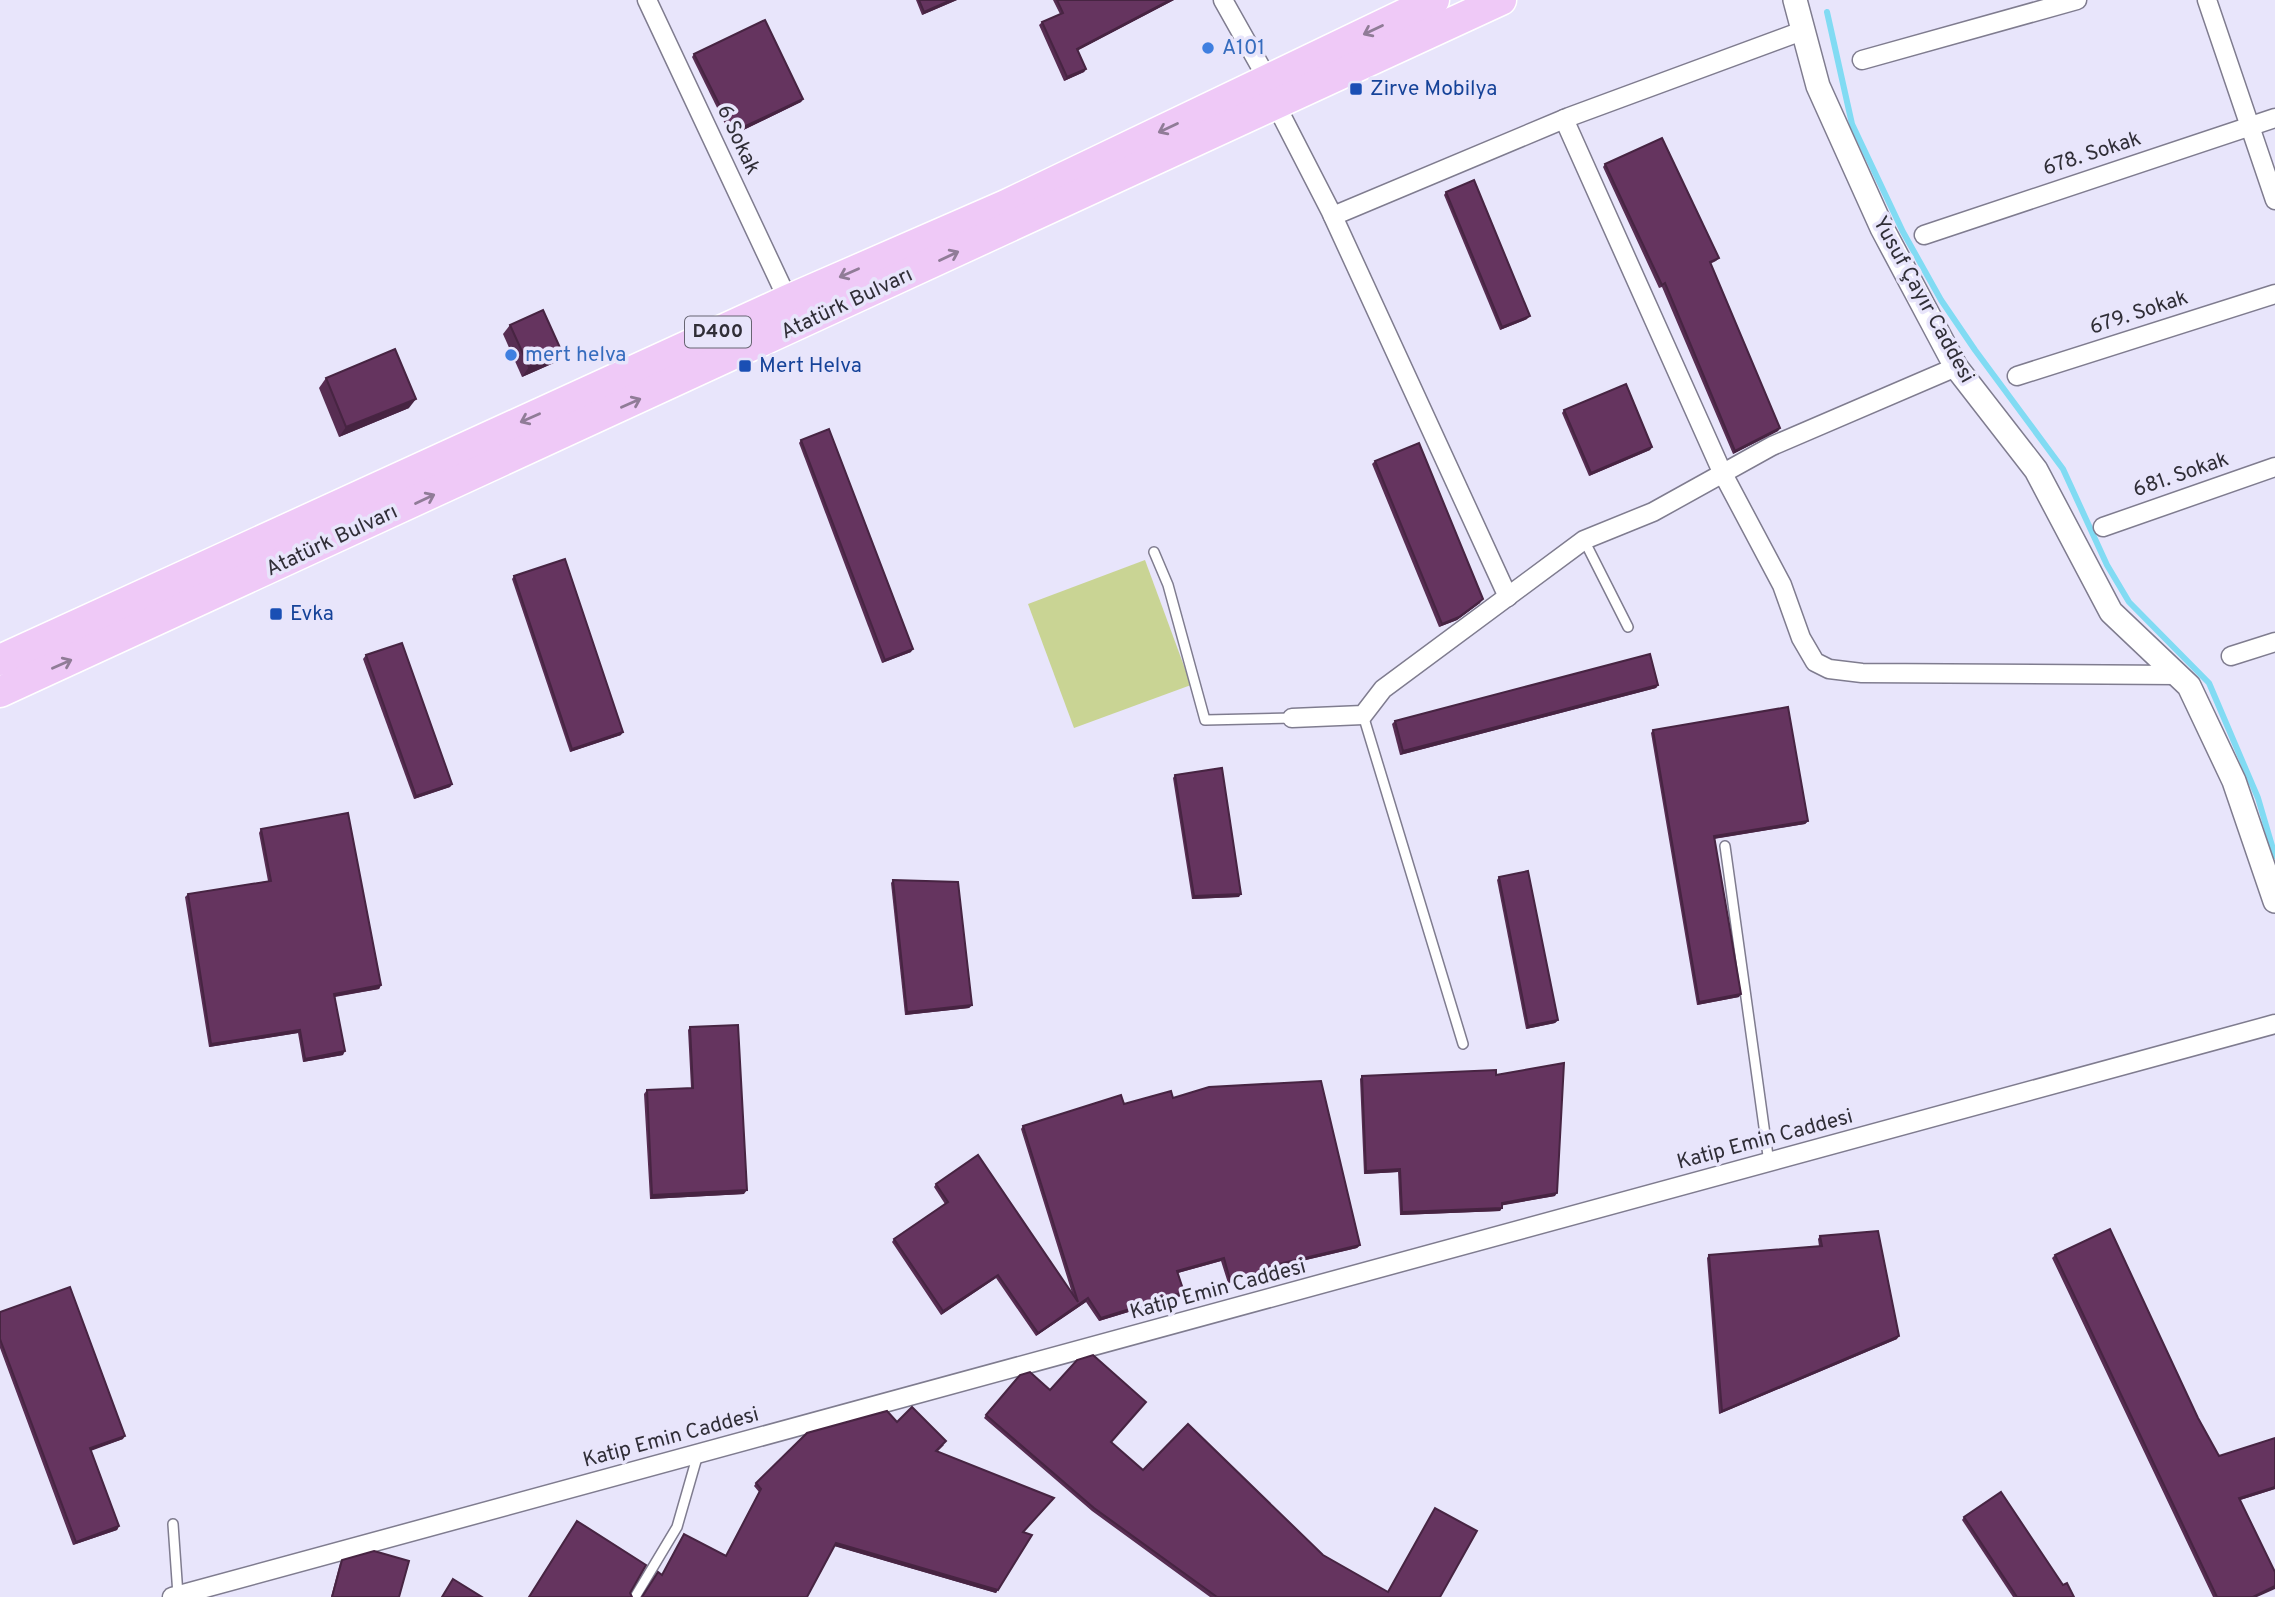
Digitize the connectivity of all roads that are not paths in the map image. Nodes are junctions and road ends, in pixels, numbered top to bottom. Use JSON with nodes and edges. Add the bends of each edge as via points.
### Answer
{"nodes":[{"id":1,"x":647,"y":0,"type":"edge"},
{"id":2,"x":1223,"y":0,"type":"edge"},
{"id":3,"x":1434,"y":0,"type":"edge"},
{"id":4,"x":1502,"y":0,"type":"edge"},
{"id":5,"x":1795,"y":0,"type":"edge"},
{"id":6,"x":2077,"y":0,"type":"edge"},
{"id":7,"x":2207,"y":0,"type":"edge"},
{"id":8,"x":1802,"y":31,"type":"junction"},
{"id":9,"x":1862,"y":60,"type":"dead end"},
{"id":10,"x":1272,"y":92,"type":"junction"},
{"id":11,"x":2275,"y":118,"type":"edge"},
{"id":12,"x":1564,"y":119,"type":"junction"},
{"id":13,"x":2249,"y":126,"type":"junction"},
{"id":14,"x":2275,"y":200,"type":"edge"},
{"id":15,"x":1333,"y":216,"type":"junction"},
{"id":16,"x":1924,"y":235,"type":"dead end"},
{"id":17,"x":2275,"y":294,"type":"edge"},
{"id":18,"x":788,"y":300,"type":"junction"},
{"id":19,"x":1956,"y":367,"type":"junction"},
{"id":20,"x":2017,"y":376,"type":"dead end"},
{"id":21,"x":2275,"y":467,"type":"edge"},
{"id":22,"x":1722,"y":472,"type":"junction"},
{"id":23,"x":2103,"y":527,"type":"dead end"},
{"id":24,"x":1584,"y":541,"type":"junction"},
{"id":25,"x":1154,"y":552,"type":"dead end"},
{"id":26,"x":1508,"y":597,"type":"junction"},
{"id":27,"x":1628,"y":627,"type":"dead end"},
{"id":28,"x":2275,"y":642,"type":"edge"},
{"id":29,"x":2231,"y":656,"type":"dead end"},
{"id":30,"x":0,"y":660,"type":"edge"},
{"id":31,"x":2178,"y":675,"type":"junction"},
{"id":32,"x":0,"y":692,"type":"edge"},
{"id":33,"x":1363,"y":715,"type":"junction"},
{"id":34,"x":1292,"y":718,"type":"joint"},
{"id":35,"x":1725,"y":846,"type":"dead end"},
{"id":36,"x":2275,"y":901,"type":"edge"},
{"id":37,"x":2275,"y":1024,"type":"edge"},
{"id":38,"x":1463,"y":1044,"type":"dead end"},
{"id":39,"x":1769,"y":1163,"type":"junction"},
{"id":40,"x":698,"y":1454,"type":"junction"},
{"id":41,"x":173,"y":1524,"type":"dead end"},
{"id":42,"x":175,"y":1596,"type":"edge"},
{"id":43,"x":635,"y":1597,"type":"edge"}],
"edges":[{"from":1,"to":18,"type":"street","name":"6 Sokak"},
{"from":2,"to":10,"type":"street"},
{"from":3,"to":10,"type":"main road","name":"Atatürk Bulvarı","number":"D400","one_way":true},
{"from":4,"to":10,"type":"main road","name":"Atatürk Bulvarı","number":"D400"},
{"from":5,"to":8,"type":"street","name":"Yusuf Çayır Caddesi"},
{"from":6,"to":9,"type":"street"},
{"from":7,"to":13,"type":"street"},
{"from":8,"to":12,"type":"street"},
{"from":8,"to":19,"type":"street","name":"Yusuf Çayır Caddesi","via":[[1818,86],[1852,163]]},
{"from":10,"to":15,"type":"street"},
{"from":10,"to":18,"type":"main road","name":"Atatürk Bulvarı","number":"D400","one_way":true},
{"from":32,"to":10,"type":"main road","name":"Atatürk Bulvarı","number":"D400","one_way":true},
{"from":11,"to":13,"type":"street","name":"678. Sokak"},
{"from":12,"to":15,"type":"street"},
{"from":12,"to":22,"type":"street"},
{"from":13,"to":14,"type":"street"},
{"from":13,"to":16,"type":"street","name":"678. Sokak"},
{"from":15,"to":26,"type":"street"},
{"from":17,"to":20,"type":"street","name":"679. Sokak"},
{"from":18,"to":30,"type":"main road","name":"Atatürk Bulvarı","number":"D400","one_way":true},
{"from":19,"to":22,"type":"street"},
{"from":19,"to":31,"type":"street","name":"Yusuf Çayır Caddesi","via":[[2036,470],[2111,612]]},
{"from":21,"to":23,"type":"street","name":"681. Sokak"},
{"from":22,"to":24,"type":"street","via":[[1653,512]]},
{"from":22,"to":31,"type":"street","via":[[1782,585],[1801,638],[1815,662],[1829,669]]},
{"from":24,"to":26,"type":"street"},
{"from":24,"to":27,"type":"lane"},
{"from":25,"to":34,"type":"lane","via":[[1168,585],[1205,720]]},
{"from":26,"to":33,"type":"street","via":[[1383,689]]},
{"from":28,"to":29,"type":"street"},
{"from":31,"to":36,"type":"street","name":"Yusuf Çayır Caddesi","via":[[2189,685],[2234,781]]},
{"from":33,"to":34,"type":"street"},
{"from":33,"to":38,"type":"lane"},
{"from":35,"to":39,"type":"lane"},
{"from":37,"to":39,"type":"street","name":"Katip Emin Caddesi"},
{"from":39,"to":40,"type":"street","name":"Katip Emin Caddesi"},
{"from":40,"to":42,"type":"street","name":"Katip Emin Caddesi"},
{"from":40,"to":43,"type":"lane","via":[[677,1527]]},
{"from":41,"to":42,"type":"lane"}]}
